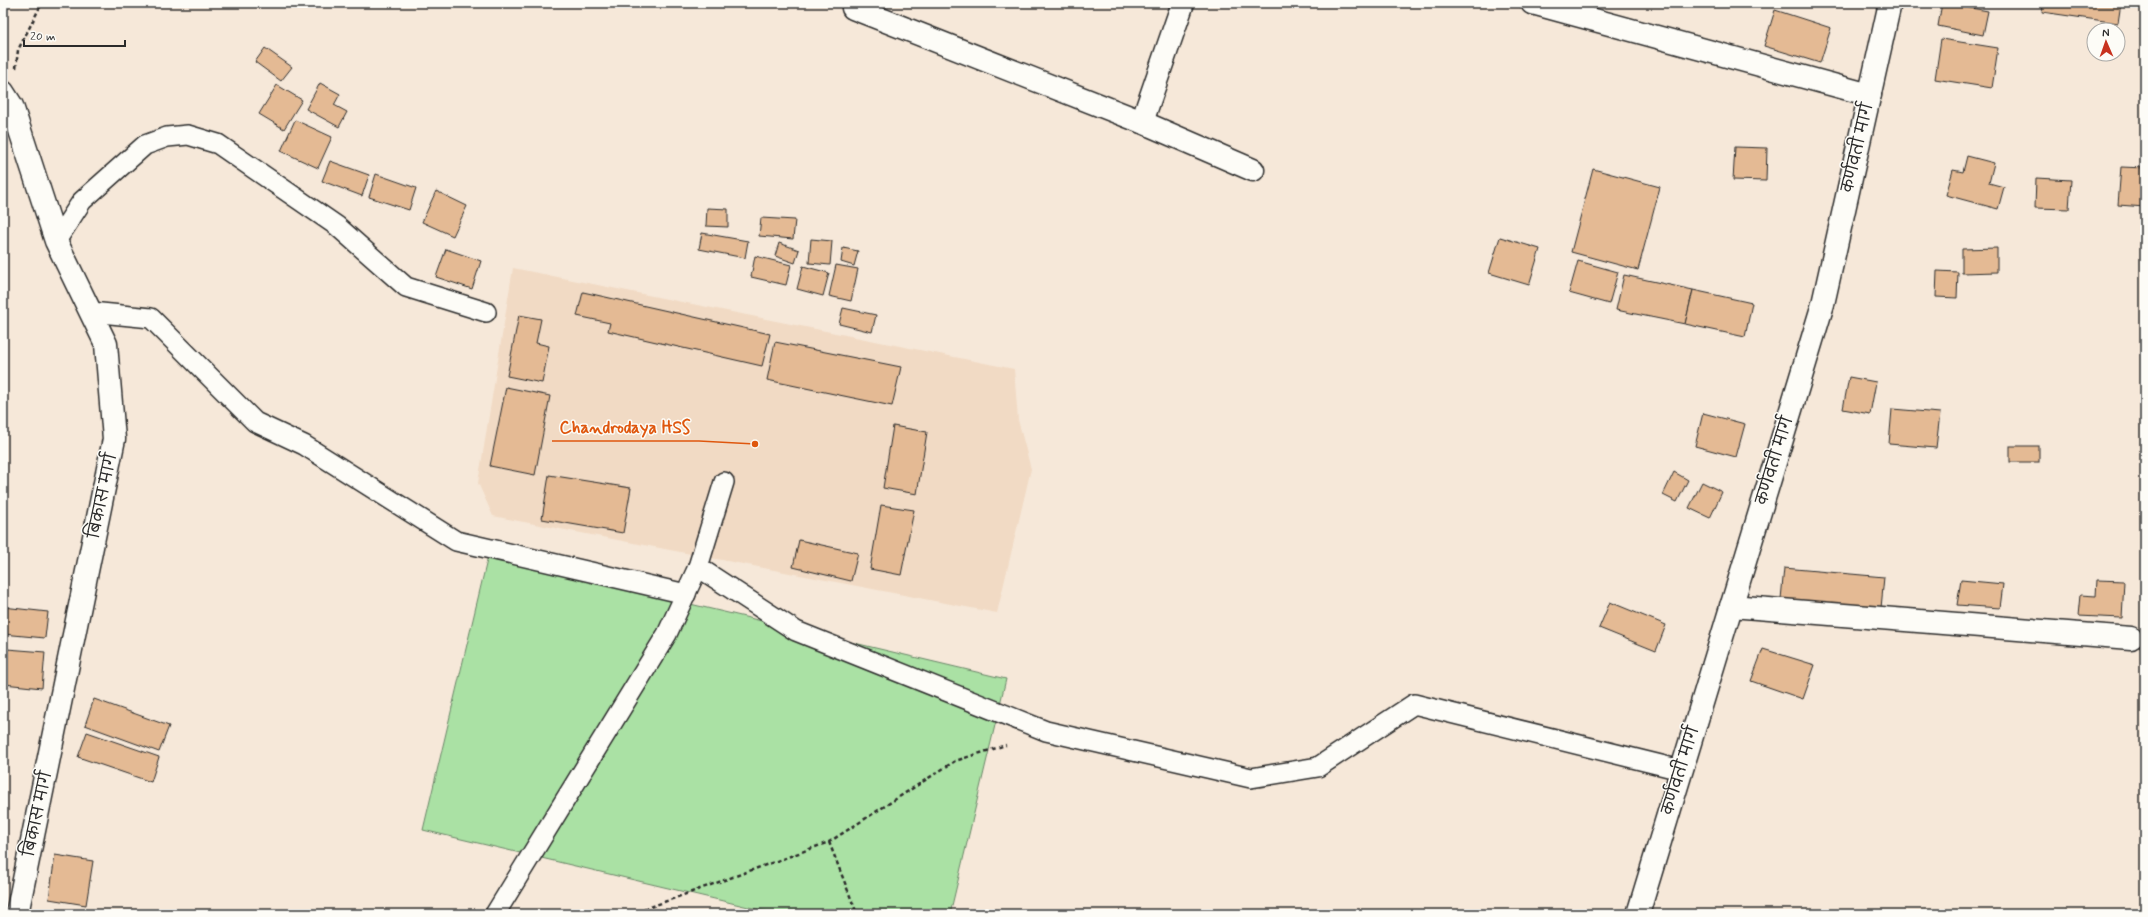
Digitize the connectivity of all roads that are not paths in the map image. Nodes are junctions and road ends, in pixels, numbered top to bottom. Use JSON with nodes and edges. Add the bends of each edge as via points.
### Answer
{"nodes":[{"id":1,"x":855,"y":3,"type":"edge"},
{"id":2,"x":1184,"y":3,"type":"edge"},
{"id":3,"x":1532,"y":3,"type":"edge"},
{"id":4,"x":1890,"y":3,"type":"edge"},
{"id":5,"x":1870,"y":95,"type":"junction"},
{"id":6,"x":7,"y":99,"type":"edge"},
{"id":7,"x":1142,"y":122,"type":"junction"},
{"id":8,"x":1253,"y":170,"type":"dead end"},
{"id":9,"x":56,"y":241,"type":"junction"},
{"id":10,"x":91,"y":312,"type":"junction"},
{"id":11,"x":486,"y":312,"type":"dead end"},
{"id":12,"x":724,"y":482,"type":"dead end"},
{"id":13,"x":698,"y":567,"type":"junction"},
{"id":14,"x":686,"y":594,"type":"junction"},
{"id":15,"x":1731,"y":606,"type":"junction"},
{"id":16,"x":2132,"y":638,"type":"dead end"},
{"id":17,"x":1681,"y":770,"type":"junction"},
{"id":18,"x":17,"y":914,"type":"edge"},
{"id":19,"x":495,"y":914,"type":"edge"},
{"id":20,"x":1638,"y":914,"type":"edge"}],
"edges":[{"from":1,"to":7,"type":"street","via":[[853,8]]},
{"from":2,"to":7,"type":"street"},
{"from":3,"to":5,"type":"street"},
{"from":4,"to":5,"type":"street","name":"कर्णवती मार्ग"},
{"from":5,"to":15,"type":"street","name":"कर्णवती मार्ग","via":[[1823,304]]},
{"from":6,"to":9,"type":"street","name":"बिकास मार्ग"},
{"from":7,"to":8,"type":"street"},
{"from":9,"to":10,"type":"street","name":"बिकास मार्ग"},
{"from":9,"to":11,"type":"lane","via":[[82,201],[145,144],[166,137],[188,135],[218,144],[337,226],[406,287]]},
{"from":10,"to":14,"type":"lane","via":[[151,318],[255,422],[304,445],[456,541]]},
{"from":10,"to":18,"type":"street","name":"बिकास मार्ग","via":[[106,344],[114,439]]},
{"from":12,"to":13,"type":"lane"},
{"from":13,"to":14,"type":"lane"},
{"from":13,"to":17,"type":"lane","via":[[796,631],[1046,731],[1251,778],[1318,767],[1414,704]]},
{"from":14,"to":19,"type":"lane","via":[[667,634]]},
{"from":15,"to":16,"type":"street"},
{"from":15,"to":17,"type":"street","name":"कर्णवती मार्ग"},
{"from":17,"to":20,"type":"street","name":"कर्णवती मार्ग"}]}
